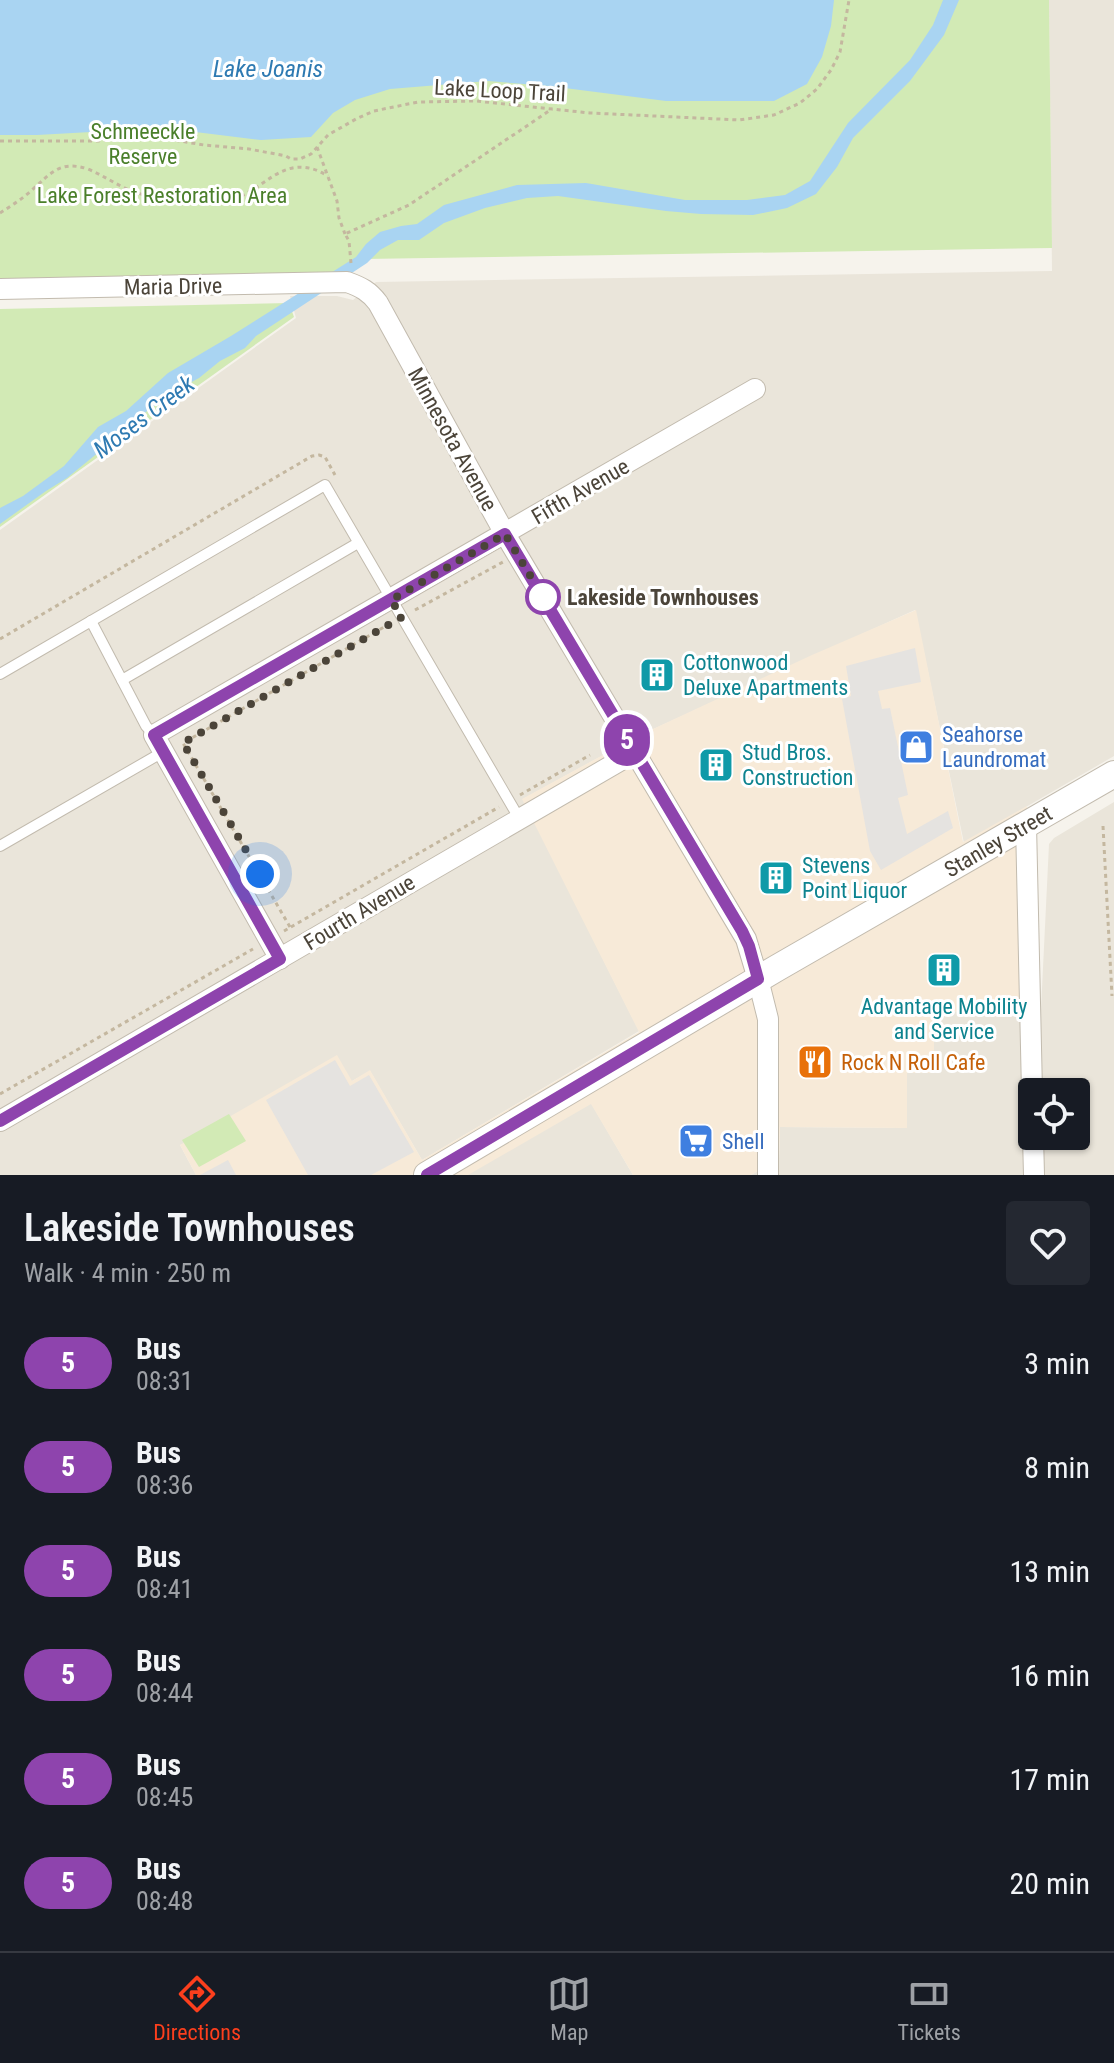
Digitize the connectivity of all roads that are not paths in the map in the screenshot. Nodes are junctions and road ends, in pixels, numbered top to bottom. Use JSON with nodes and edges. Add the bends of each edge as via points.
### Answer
{"nodes":[{"id":1,"x":347,"y":282,"type":"joint"},
{"id":2,"x":0,"y":289,"type":"edge"},
{"id":3,"x":755,"y":389,"type":"dead end"},
{"id":4,"x":505,"y":534,"type":"junction"},
{"id":5,"x":358,"y":543,"type":"junction"},
{"id":6,"x":397,"y":608,"type":"junction"},
{"id":7,"x":91,"y":621,"type":"junction"},
{"id":8,"x":0,"y":674,"type":"edge"},
{"id":9,"x":122,"y":680,"type":"junction"},
{"id":10,"x":159,"y":744,"type":"junction"},
{"id":11,"x":635,"y":752,"type":"junction"},
{"id":12,"x":1114,"y":774,"type":"edge"},
{"id":13,"x":514,"y":810,"type":"junction"},
{"id":14,"x":1026,"y":824,"type":"junction"},
{"id":15,"x":0,"y":846,"type":"edge"},
{"id":16,"x":280,"y":959,"type":"junction"},
{"id":17,"x":758,"y":979,"type":"junction"},
{"id":18,"x":1032,"y":1078,"type":"edge"},
{"id":19,"x":0,"y":1121,"type":"edge"},
{"id":20,"x":1033,"y":1150,"type":"edge"},
{"id":21,"x":427,"y":1175,"type":"edge"},
{"id":22,"x":768,"y":1175,"type":"edge"},
{"id":23,"x":1034,"y":1175,"type":"edge"}],
"edges":[{"from":1,"to":2,"type":"street","name":"Maria Drive"},
{"from":1,"to":4,"type":"street","name":"Minnesota Avenue","via":[[378,303]]},
{"from":3,"to":4,"type":"street","name":"Fifth Avenue"},
{"from":4,"to":6,"type":"street","name":"Fifth Avenue"},
{"from":4,"to":11,"type":"street","name":"Minnesota Avenue"},
{"from":5,"to":6,"type":"lane"},
{"from":5,"to":7,"type":"lane","via":[[325,485]]},
{"from":5,"to":9,"type":"lane"},
{"from":6,"to":10,"type":"street","name":"Fifth Avenue"},
{"from":6,"to":13,"type":"lane"},
{"from":7,"to":8,"type":"lane"},
{"from":7,"to":9,"type":"lane"},
{"from":9,"to":10,"type":"lane"},
{"from":10,"to":15,"type":"lane"},
{"from":10,"to":16,"type":"street"},
{"from":11,"to":13,"type":"street","name":"Fourth Avenue"},
{"from":11,"to":17,"type":"street","name":"Minnesota Avenue","via":[[742,931]]},
{"from":12,"to":14,"type":"street","name":"Stanley Street"},
{"from":13,"to":16,"type":"street","name":"Fourth Avenue"},
{"from":14,"to":17,"type":"street","name":"Stanley Street"},
{"from":14,"to":18,"type":"street"},
{"from":16,"to":19,"type":"street","name":"Fourth Avenue"},
{"from":17,"to":21,"type":"street","name":"Stanley Street"},
{"from":17,"to":22,"type":"street","name":"Minnesota Avenue","via":[[768,1019]]},
{"from":20,"to":23,"type":"street"}]}
